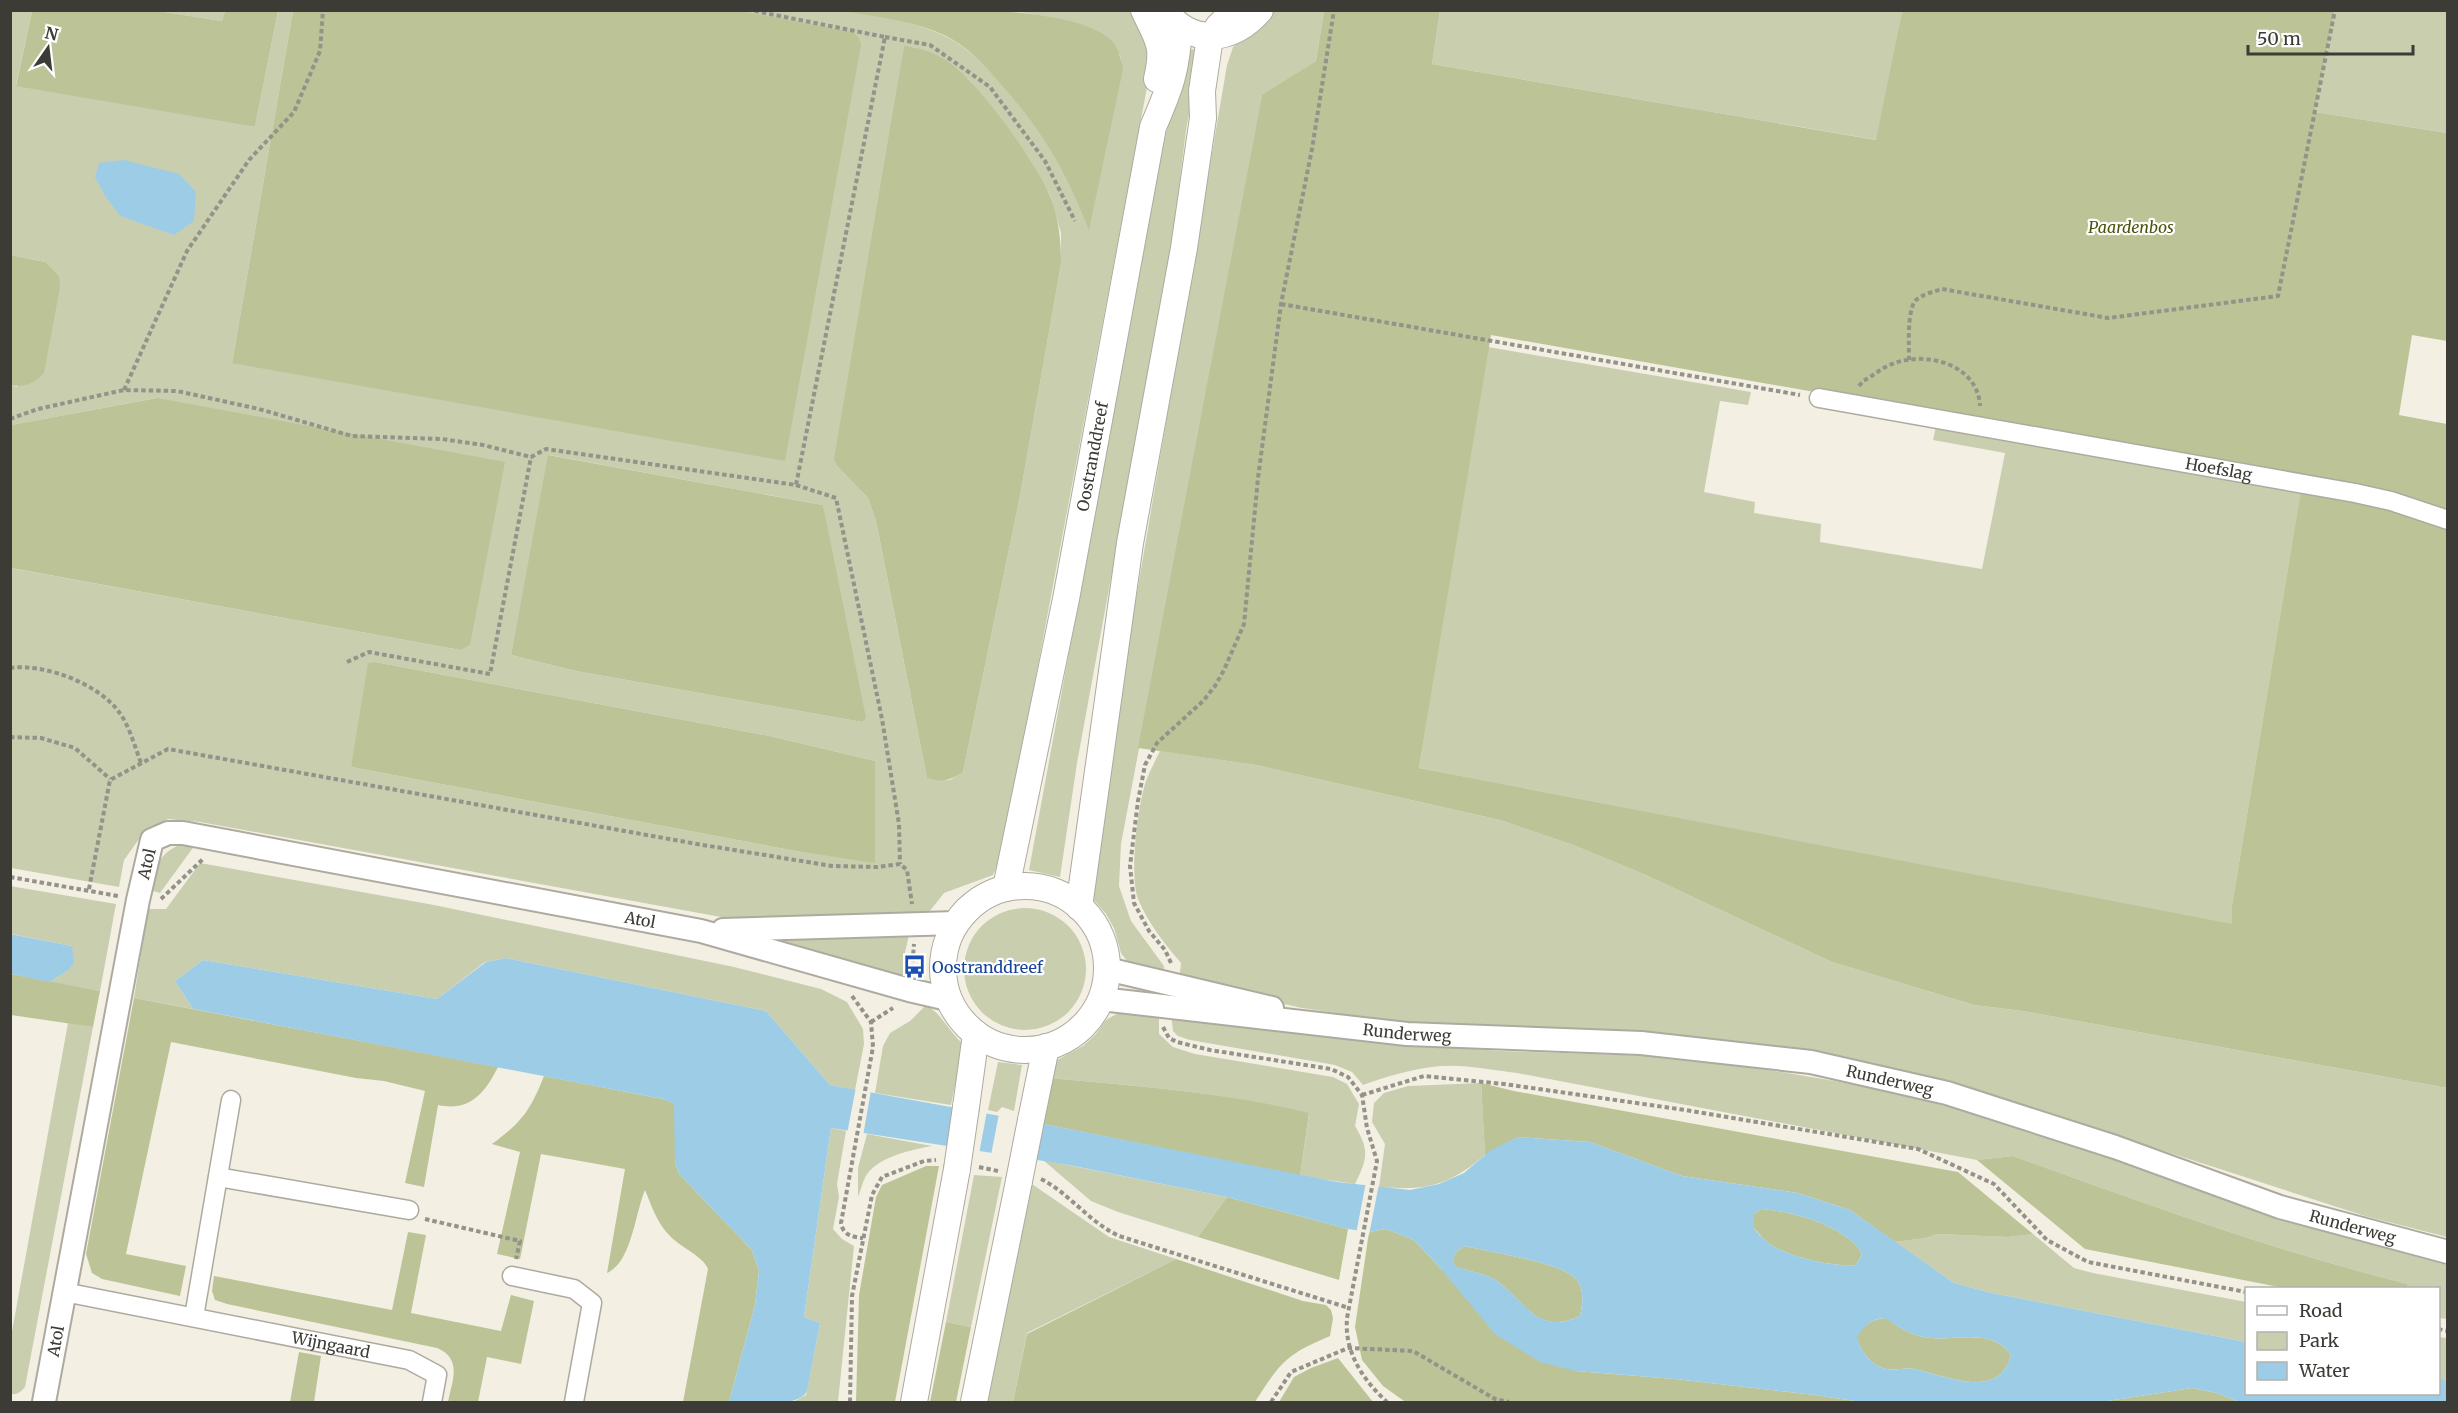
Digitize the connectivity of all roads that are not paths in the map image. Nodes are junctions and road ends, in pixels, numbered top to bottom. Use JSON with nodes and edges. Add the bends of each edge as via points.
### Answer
{"nodes":[{"id":1,"x":1144,"y":10,"type":"edge"},
{"id":2,"x":1260,"y":10,"type":"edge"},
{"id":3,"x":1172,"y":18,"type":"edge"},
{"id":4,"x":1225,"y":27,"type":"edge"},
{"id":5,"x":1153,"y":127,"type":"junction"},
{"id":6,"x":1819,"y":398,"type":"road end"},
{"id":7,"x":2448,"y":520,"type":"edge"},
{"id":8,"x":1006,"y":888,"type":"junction"},
{"id":9,"x":1079,"y":907,"type":"junction"},
{"id":10,"x":956,"y":923,"type":"junction"},
{"id":11,"x":701,"y":930,"type":"junction"},
{"id":12,"x":1107,"y":969,"type":"junction"},
{"id":13,"x":948,"y":999,"type":"junction"},
{"id":14,"x":1101,"y":999,"type":"junction"},
{"id":15,"x":1310,"y":1022,"type":"junction"},
{"id":16,"x":976,"y":1034,"type":"junction"},
{"id":17,"x":1046,"y":1047,"type":"junction"},
{"id":18,"x":231,"y":1100,"type":"dead end"},
{"id":19,"x":218,"y":1177,"type":"junction"},
{"id":20,"x":409,"y":1210,"type":"road end"},
{"id":21,"x":2448,"y":1252,"type":"edge"},
{"id":22,"x":512,"y":1276,"type":"road end"},
{"id":23,"x":64,"y":1292,"type":"junction"},
{"id":24,"x":194,"y":1317,"type":"junction"},
{"id":25,"x":44,"y":1402,"type":"edge"},
{"id":26,"x":432,"y":1402,"type":"edge"},
{"id":27,"x":574,"y":1402,"type":"edge"},
{"id":28,"x":914,"y":1402,"type":"edge"},
{"id":29,"x":974,"y":1402,"type":"edge"}],
"edges":[{"from":1,"to":5,"type":"main road","via":[[1161,50]]},
{"from":2,"to":4,"type":"main road","via":[[1245,25]]},
{"from":3,"to":4,"type":"main road","via":[[1189,32]]},
{"from":3,"to":5,"type":"main road","name":"Oostranddreef","via":[[1178,57],[1173,82]]},
{"from":4,"to":9,"type":"main road","via":[[1214,94],[1203,117],[1182,259],[1130,543]]},
{"from":5,"to":8,"type":"main road","name":"Oostranddreef","via":[[1066,598]]},
{"from":6,"to":7,"type":"street","name":"Hoefslag","via":[[2355,494]]},
{"from":8,"to":9,"type":"main road","via":[[1044,889],[1063,895]]},
{"from":8,"to":10,"type":"main road","via":[[977,902]]},
{"from":9,"to":12,"type":"main road","via":[[1096,928]]},
{"from":10,"to":11,"type":"street","name":"Atol"},
{"from":10,"to":13,"type":"main road","via":[[943,960]]},
{"from":11,"to":13,"type":"street","name":"Atol"},
{"from":11,"to":23,"type":"street","name":"Atol","via":[[183,833],[168,833],[152,840]]},
{"from":12,"to":14,"type":"main road"},
{"from":12,"to":15,"type":"street","name":"Runderweg","via":[[1259,1004]]},
{"from":13,"to":16,"type":"main road"},
{"from":14,"to":15,"type":"street","name":"Runderweg"},
{"from":14,"to":17,"type":"main road","via":[[1079,1029]]},
{"from":15,"to":21,"type":"street","name":"Runderweg","via":[[1407,1034],[1641,1043],[1811,1062],[1947,1093],[2115,1147],[2280,1207]]},
{"from":16,"to":17,"type":"main road","via":[[1009,1048]]},
{"from":16,"to":28,"type":"main road","bridge":true,"via":[[960,1165]]},
{"from":17,"to":29,"type":"main road","bridge":true},
{"from":18,"to":19,"type":"street"},
{"from":19,"to":20,"type":"street"},
{"from":19,"to":24,"type":"street"},
{"from":22,"to":27,"type":"street","via":[[574,1289],[592,1303]]},
{"from":23,"to":24,"type":"street","name":"Wijngaard"},
{"from":23,"to":25,"type":"street","name":"Atol"},
{"from":24,"to":26,"type":"street","name":"Wijngaard","via":[[409,1360],[437,1375]]}]}
